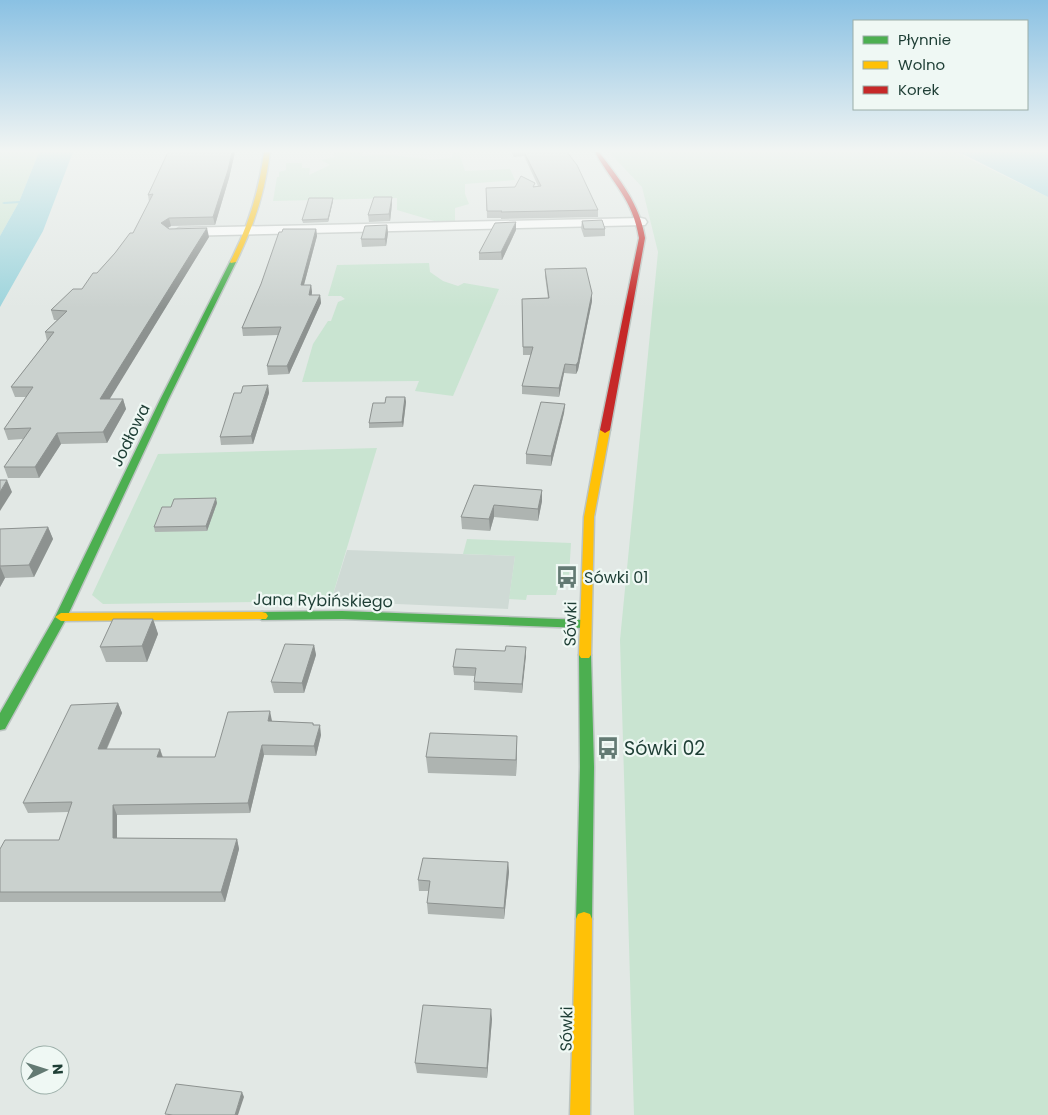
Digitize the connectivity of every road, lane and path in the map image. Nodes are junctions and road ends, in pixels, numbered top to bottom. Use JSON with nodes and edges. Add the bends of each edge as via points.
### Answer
{"nodes":[{"id":1,"x":258,"y":204,"type":"edge"},
{"id":2,"x":632,"y":204,"type":"edge"},
{"id":3,"x":641,"y":222,"type":"junction"},
{"id":4,"x":250,"y":231,"type":"junction"},
{"id":5,"x":171,"y":232,"type":"edge"},
{"id":6,"x":61,"y":617,"type":"junction"},
{"id":7,"x":585,"y":624,"type":"junction"},
{"id":8,"x":0,"y":725,"type":"edge"},
{"id":9,"x":580,"y":1115,"type":"edge"}],
"edges":[{"from":1,"to":4,"type":"street","name":"Jodłowa"},
{"from":2,"to":3,"type":"street","name":"Sówki"},
{"from":3,"to":4,"type":"street"},
{"from":3,"to":7,"type":"street","name":"Sówki","via":[[642,238],[589,518]]},
{"from":4,"to":5,"type":"street"},
{"from":4,"to":6,"type":"street","name":"Jodłowa","via":[[164,400]]},
{"from":6,"to":7,"type":"street","name":"Jana Rybińskiego","via":[[342,615]]},
{"from":6,"to":8,"type":"street","name":"Jodłowa"},
{"from":7,"to":9,"type":"street","name":"Sówki","via":[[587,767]]}]}
